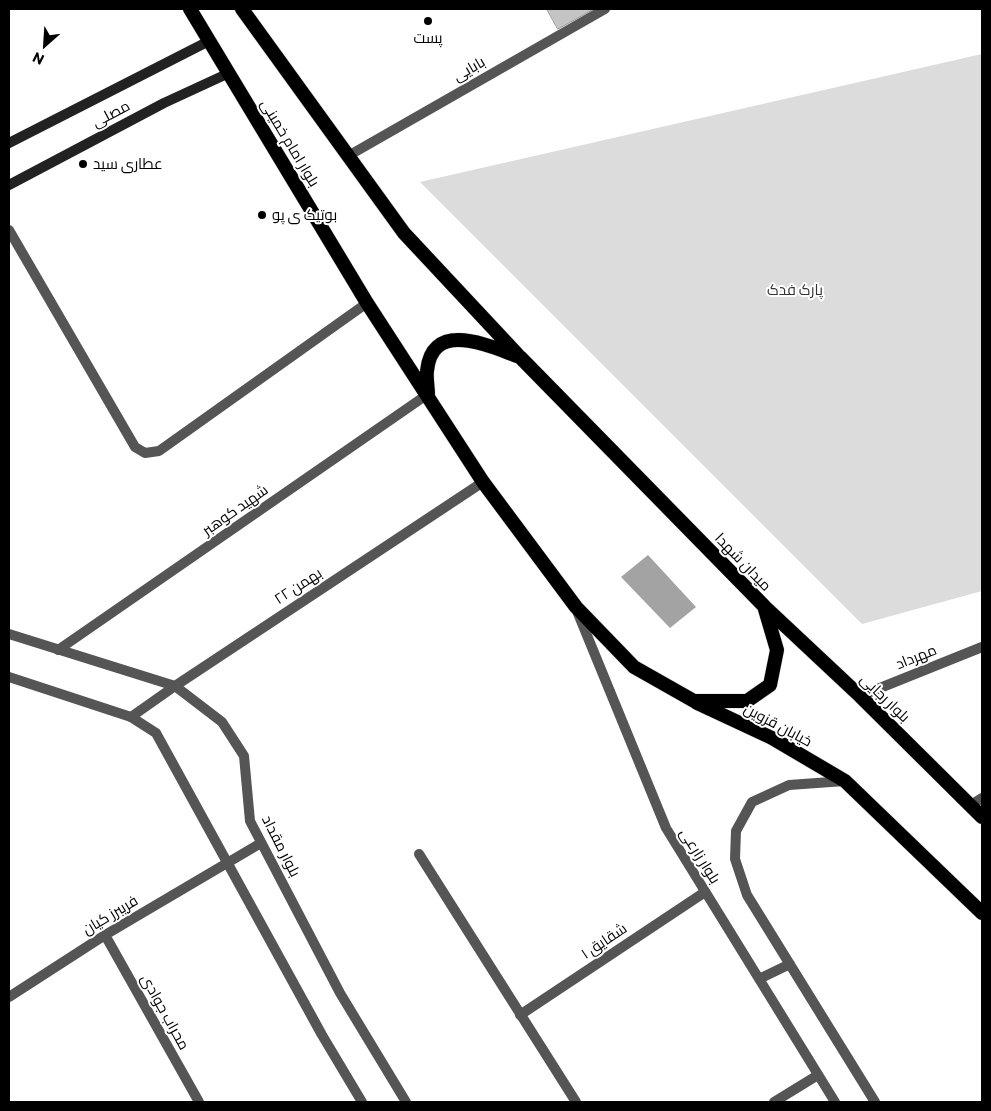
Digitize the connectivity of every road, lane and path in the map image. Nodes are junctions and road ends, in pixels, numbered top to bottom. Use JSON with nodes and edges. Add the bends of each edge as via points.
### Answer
{"nodes":[{"id":1,"x":190,"y":9,"type":"edge"},
{"id":2,"x":244,"y":9,"type":"edge"},
{"id":3,"x":605,"y":9,"type":"edge"},
{"id":4,"x":209,"y":41,"type":"junction"},
{"id":5,"x":230,"y":73,"type":"junction"},
{"id":6,"x":9,"y":143,"type":"edge"},
{"id":7,"x":348,"y":156,"type":"junction"},
{"id":8,"x":9,"y":184,"type":"edge"},
{"id":9,"x":9,"y":230,"type":"edge"},
{"id":10,"x":367,"y":304,"type":"junction"},
{"id":11,"x":520,"y":357,"type":"junction"},
{"id":12,"x":428,"y":394,"type":"junction"},
{"id":13,"x":483,"y":482,"type":"junction"},
{"id":14,"x":764,"y":606,"type":"junction"},
{"id":15,"x":576,"y":607,"type":"junction"},
{"id":16,"x":9,"y":634,"type":"edge"},
{"id":17,"x":982,"y":647,"type":"edge"},
{"id":18,"x":58,"y":650,"type":"junction"},
{"id":19,"x":9,"y":677,"type":"edge"},
{"id":20,"x":175,"y":686,"type":"junction"},
{"id":21,"x":860,"y":696,"type":"junction"},
{"id":22,"x":694,"y":701,"type":"junction"},
{"id":23,"x":131,"y":717,"type":"junction"},
{"id":24,"x":845,"y":781,"type":"junction"},
{"id":25,"x":977,"y":802,"type":"edge"},
{"id":26,"x":982,"y":817,"type":"edge"},
{"id":27,"x":261,"y":843,"type":"junction"},
{"id":28,"x":419,"y":854,"type":"dead end"},
{"id":29,"x":228,"y":861,"type":"junction"},
{"id":30,"x":705,"y":892,"type":"junction"},
{"id":31,"x":982,"y":913,"type":"edge"},
{"id":32,"x":105,"y":935,"type":"junction"},
{"id":33,"x":790,"y":964,"type":"junction"},
{"id":34,"x":759,"y":979,"type":"junction"},
{"id":35,"x":9,"y":997,"type":"edge"},
{"id":36,"x":520,"y":1015,"type":"junction"},
{"id":37,"x":818,"y":1075,"type":"junction"},
{"id":38,"x":198,"y":1102,"type":"edge"},
{"id":39,"x":362,"y":1102,"type":"edge"},
{"id":40,"x":406,"y":1102,"type":"edge"},
{"id":41,"x":576,"y":1102,"type":"edge"},
{"id":42,"x":774,"y":1102,"type":"edge"},
{"id":43,"x":835,"y":1102,"type":"edge"},
{"id":44,"x":875,"y":1102,"type":"edge"}],
"edges":[{"from":1,"to":4,"type":"highway","name":"بلوار امام خمینی"},
{"from":2,"to":7,"type":"highway"},
{"from":3,"to":7,"type":"street","name":"بابایی"},
{"from":4,"to":5,"type":"highway","name":"بلوار امام خمینی"},
{"from":4,"to":6,"type":"main road","name":"مصلی"},
{"from":5,"to":8,"type":"main road","name":"مصلی","via":[[164,103]]},
{"from":5,"to":10,"type":"highway","name":"بلوار امام خمینی"},
{"from":7,"to":11,"type":"highway","via":[[404,233]]},
{"from":9,"to":10,"type":"street","via":[[135,447],[145,452],[159,451]]},
{"from":10,"to":12,"type":"highway","name":"بلوار امام خمینی"},
{"from":11,"to":12,"type":"highway","name":"میدان شهدا","via":[[473,340],[450,339],[432,352],[427,370]]},
{"from":11,"to":14,"type":"highway","name":"میدان شهدا"},
{"from":12,"to":13,"type":"highway","name":"میدان شهدا"},
{"from":12,"to":18,"type":"street","name":"شهید کوهبر"},
{"from":13,"to":15,"type":"highway","name":"میدان شهدا"},
{"from":13,"to":20,"type":"street","name":"۲۲ بهمن"},
{"from":14,"to":21,"type":"highway","name":"بلوار رجایی"},
{"from":14,"to":22,"type":"highway","name":"میدان شهدا","via":[[777,650],[770,685],[747,701]]},
{"from":15,"to":22,"type":"highway","name":"میدان شهدا","via":[[634,667]]},
{"from":15,"to":30,"type":"street","name":"بلوار زارعی","via":[[666,828]]},
{"from":16,"to":18,"type":"street","name":"بلوار مقداد"},
{"from":17,"to":21,"type":"street","name":"مهرداد"},
{"from":18,"to":20,"type":"street","name":"بلوار مقداد"},
{"from":19,"to":23,"type":"street"},
{"from":20,"to":23,"type":"street","name":"۲۲ بهمن"},
{"from":20,"to":27,"type":"street","name":"بلوار مقداد","via":[[222,722],[244,756],[250,821]]},
{"from":21,"to":25,"type":"highway","name":"بلوار رجایی"},
{"from":22,"to":24,"type":"highway","name":"خیابان قزوین","via":[[772,738]]},
{"from":23,"to":29,"type":"street","via":[[156,733]]},
{"from":24,"to":31,"type":"highway"},
{"from":24,"to":33,"type":"street","name":"بلوار زارعی","via":[[789,785],[752,802],[736,831],[735,859],[747,895]]},
{"from":25,"to":26,"type":"highway","name":"بلوار رجایی"},
{"from":27,"to":29,"type":"street","name":"فریبرز کیان"},
{"from":27,"to":40,"type":"street","name":"بلوار مقداد","via":[[340,992]]},
{"from":28,"to":36,"type":"street"},
{"from":29,"to":32,"type":"street","name":"فریبرز کیان"},
{"from":29,"to":39,"type":"street"},
{"from":30,"to":34,"type":"street","name":"بلوار زارعی"},
{"from":30,"to":36,"type":"street","name":"شقایق ۱"},
{"from":32,"to":35,"type":"street","name":"فریبرز کیان"},
{"from":32,"to":38,"type":"street","name":"محراب جوادی"},
{"from":33,"to":34,"type":"street"},
{"from":33,"to":44,"type":"street","name":"بلوار زارعی"},
{"from":34,"to":37,"type":"street","name":"بلوار زارعی"},
{"from":36,"to":41,"type":"street"},
{"from":37,"to":42,"type":"street"},
{"from":37,"to":43,"type":"street","name":"بلوار زارعی"}]}
